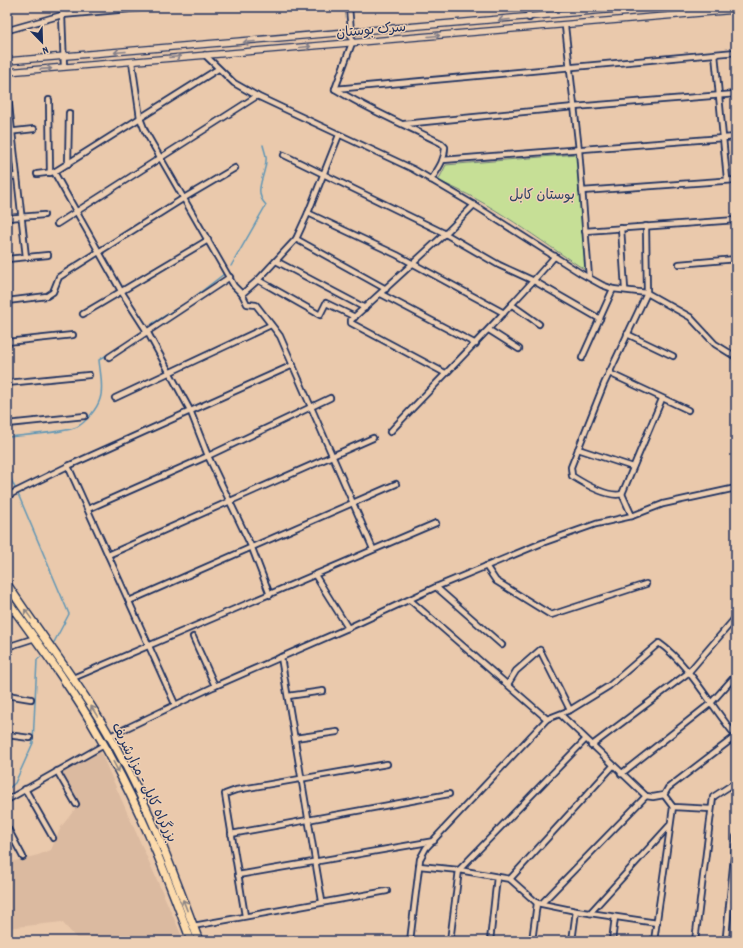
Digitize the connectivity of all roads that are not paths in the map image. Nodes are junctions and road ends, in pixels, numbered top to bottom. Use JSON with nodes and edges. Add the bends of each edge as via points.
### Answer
{"nodes":[{"id":1,"x":152,"y":7,"type":"edge"},
{"id":2,"x":349,"y":7,"type":"edge"},
{"id":3,"x":528,"y":7,"type":"edge"},
{"id":4,"x":641,"y":7,"type":"edge"},
{"id":5,"x":597,"y":9,"type":"edge"},
{"id":6,"x":63,"y":10,"type":"edge"},
{"id":7,"x":736,"y":10,"type":"edge"},
{"id":8,"x":574,"y":14,"type":"junction"},
{"id":9,"x":529,"y":18,"type":"junction"},
{"id":10,"x":575,"y":25,"type":"junction"},
{"id":11,"x":565,"y":26,"type":"junction"},
{"id":12,"x":12,"y":28,"type":"dead end"},
{"id":13,"x":351,"y":33,"type":"junction"},
{"id":14,"x":352,"y":43,"type":"junction"},
{"id":15,"x":736,"y":52,"type":"edge"},
{"id":16,"x":715,"y":54,"type":"junction"},
{"id":17,"x":205,"y":55,"type":"junction"},
{"id":18,"x":63,"y":57,"type":"junction"},
{"id":19,"x":7,"y":62,"type":"edge"},
{"id":20,"x":132,"y":62,"type":"junction"},
{"id":21,"x":570,"y":66,"type":"junction"},
{"id":22,"x":64,"y":67,"type":"junction"},
{"id":23,"x":218,"y":69,"type":"junction"},
{"id":24,"x":7,"y":72,"type":"edge"},
{"id":25,"x":7,"y":87,"type":"edge"},
{"id":26,"x":335,"y":89,"type":"junction"},
{"id":27,"x":7,"y":93,"type":"edge"},
{"id":28,"x":736,"y":94,"type":"edge"},
{"id":29,"x":720,"y":95,"type":"junction"},
{"id":30,"x":257,"y":96,"type":"junction"},
{"id":31,"x":49,"y":100,"type":"dead end"},
{"id":32,"x":574,"y":107,"type":"junction"},
{"id":33,"x":69,"y":113,"type":"dead end"},
{"id":34,"x":140,"y":118,"type":"junction"},
{"id":35,"x":404,"y":124,"type":"junction"},
{"id":36,"x":34,"y":129,"type":"dead end"},
{"id":37,"x":10,"y":132,"type":"edge"},
{"id":38,"x":339,"y":135,"type":"junction"},
{"id":39,"x":736,"y":137,"type":"edge"},
{"id":40,"x":724,"y":138,"type":"junction"},
{"id":41,"x":579,"y":150,"type":"junction"},
{"id":42,"x":284,"y":155,"type":"dead end"},
{"id":43,"x":162,"y":158,"type":"junction"},
{"id":44,"x":443,"y":160,"type":"junction"},
{"id":45,"x":68,"y":164,"type":"junction"},
{"id":46,"x":235,"y":168,"type":"dead end"},
{"id":47,"x":52,"y":172,"type":"junction"},
{"id":48,"x":37,"y":174,"type":"dead end"},
{"id":49,"x":323,"y":174,"type":"junction"},
{"id":50,"x":17,"y":176,"type":"junction"},
{"id":51,"x":7,"y":177,"type":"edge"},
{"id":52,"x":727,"y":179,"type":"junction"},
{"id":53,"x":431,"y":180,"type":"junction"},
{"id":54,"x":736,"y":180,"type":"edge"},
{"id":55,"x":582,"y":191,"type":"junction"},
{"id":56,"x":184,"y":198,"type":"junction"},
{"id":57,"x":474,"y":205,"type":"junction"},
{"id":58,"x":77,"y":212,"type":"junction"},
{"id":59,"x":308,"y":212,"type":"junction"},
{"id":60,"x":44,"y":215,"type":"dead end"},
{"id":61,"x":22,"y":217,"type":"junction"},
{"id":62,"x":7,"y":218,"type":"edge"},
{"id":63,"x":736,"y":220,"type":"edge"},
{"id":64,"x":57,"y":224,"type":"dead end"},
{"id":65,"x":646,"y":226,"type":"junction"},
{"id":66,"x":622,"y":228,"type":"junction"},
{"id":67,"x":585,"y":231,"type":"junction"},
{"id":68,"x":445,"y":234,"type":"junction"},
{"id":69,"x":296,"y":239,"type":"junction"},
{"id":70,"x":208,"y":240,"type":"junction"},
{"id":71,"x":98,"y":251,"type":"junction"},
{"id":72,"x":48,"y":255,"type":"dead end"},
{"id":73,"x":555,"y":256,"type":"junction"},
{"id":74,"x":26,"y":257,"type":"junction"},
{"id":75,"x":7,"y":259,"type":"edge"},
{"id":76,"x":736,"y":259,"type":"edge"},
{"id":77,"x":276,"y":261,"type":"junction"},
{"id":78,"x":680,"y":264,"type":"dead end"},
{"id":79,"x":412,"y":265,"type":"junction"},
{"id":80,"x":230,"y":277,"type":"junction"},
{"id":81,"x":589,"y":277,"type":"junction"},
{"id":82,"x":258,"y":280,"type":"junction"},
{"id":83,"x":534,"y":281,"type":"junction"},
{"id":84,"x":386,"y":289,"type":"junction"},
{"id":85,"x":613,"y":289,"type":"junction"},
{"id":86,"x":625,"y":289,"type":"junction"},
{"id":87,"x":122,"y":291,"type":"junction"},
{"id":88,"x":647,"y":293,"type":"junction"},
{"id":89,"x":242,"y":294,"type":"junction"},
{"id":90,"x":381,"y":294,"type":"junction"},
{"id":91,"x":7,"y":301,"type":"edge"},
{"id":92,"x":512,"y":305,"type":"junction"},
{"id":93,"x":366,"y":308,"type":"junction"},
{"id":94,"x":504,"y":313,"type":"junction"},
{"id":95,"x":83,"y":314,"type":"dead end"},
{"id":96,"x":355,"y":317,"type":"junction"},
{"id":97,"x":600,"y":320,"type":"junction"},
{"id":98,"x":540,"y":324,"type":"dead end"},
{"id":99,"x":271,"y":325,"type":"junction"},
{"id":100,"x":489,"y":330,"type":"junction"},
{"id":101,"x":148,"y":333,"type":"junction"},
{"id":102,"x":627,"y":334,"type":"junction"},
{"id":103,"x":73,"y":335,"type":"dead end"},
{"id":104,"x":7,"y":342,"type":"edge"},
{"id":105,"x":476,"y":344,"type":"junction"},
{"id":106,"x":519,"y":349,"type":"dead end"},
{"id":107,"x":109,"y":356,"type":"dead end"},
{"id":108,"x":673,"y":356,"type":"dead end"},
{"id":109,"x":736,"y":357,"type":"edge"},
{"id":110,"x":582,"y":358,"type":"dead end"},
{"id":111,"x":293,"y":365,"type":"junction"},
{"id":112,"x":170,"y":372,"type":"junction"},
{"id":113,"x":445,"y":373,"type":"junction"},
{"id":114,"x":609,"y":373,"type":"junction"},
{"id":115,"x":89,"y":375,"type":"dead end"},
{"id":116,"x":7,"y":383,"type":"edge"},
{"id":117,"x":115,"y":398,"type":"dead end"},
{"id":118,"x":330,"y":398,"type":"dead end"},
{"id":119,"x":662,"y":398,"type":"junction"},
{"id":120,"x":311,"y":407,"type":"junction"},
{"id":121,"x":190,"y":410,"type":"junction"},
{"id":122,"x":688,"y":410,"type":"dead end"},
{"id":123,"x":85,"y":416,"type":"dead end"},
{"id":124,"x":7,"y":424,"type":"edge"},
{"id":125,"x":390,"y":432,"type":"dead end"},
{"id":126,"x":373,"y":438,"type":"dead end"},
{"id":127,"x":578,"y":449,"type":"junction"},
{"id":128,"x":332,"y":454,"type":"junction"},
{"id":129,"x":208,"y":456,"type":"junction"},
{"id":130,"x":68,"y":466,"type":"junction"},
{"id":131,"x":633,"y":467,"type":"junction"},
{"id":132,"x":396,"y":484,"type":"dead end"},
{"id":133,"x":736,"y":488,"type":"edge"},
{"id":134,"x":622,"y":494,"type":"junction"},
{"id":135,"x":7,"y":496,"type":"edge"},
{"id":136,"x":229,"y":500,"type":"junction"},
{"id":137,"x":352,"y":502,"type":"junction"},
{"id":138,"x":88,"y":508,"type":"junction"},
{"id":139,"x":632,"y":516,"type":"junction"},
{"id":140,"x":436,"y":523,"type":"dead end"},
{"id":141,"x":252,"y":548,"type":"junction"},
{"id":142,"x":373,"y":549,"type":"junction"},
{"id":143,"x":108,"y":555,"type":"junction"},
{"id":144,"x":486,"y":566,"type":"junction"},
{"id":145,"x":315,"y":575,"type":"junction"},
{"id":146,"x":7,"y":584,"type":"edge"},
{"id":147,"x":646,"y":584,"type":"dead end"},
{"id":148,"x":436,"y":587,"type":"junction"},
{"id":149,"x":270,"y":595,"type":"junction"},
{"id":150,"x":7,"y":600,"type":"edge"},
{"id":151,"x":410,"y":600,"type":"junction"},
{"id":152,"x":129,"y":601,"type":"junction"},
{"id":153,"x":16,"y":611,"type":"junction"},
{"id":154,"x":7,"y":614,"type":"edge"},
{"id":155,"x":736,"y":618,"type":"edge"},
{"id":156,"x":348,"y":628,"type":"junction"},
{"id":157,"x":193,"y":637,"type":"dead end"},
{"id":158,"x":35,"y":638,"type":"junction"},
{"id":159,"x":502,"y":645,"type":"dead end"},
{"id":160,"x":148,"y":646,"type":"junction"},
{"id":161,"x":7,"y":647,"type":"edge"},
{"id":162,"x":281,"y":657,"type":"junction"},
{"id":163,"x":688,"y":672,"type":"junction"},
{"id":164,"x":736,"y":674,"type":"edge"},
{"id":165,"x":75,"y":680,"type":"junction"},
{"id":166,"x":508,"y":684,"type":"junction"},
{"id":167,"x":215,"y":686,"type":"junction"},
{"id":168,"x":69,"y":687,"type":"junction"},
{"id":169,"x":323,"y":691,"type":"dead end"},
{"id":170,"x":7,"y":695,"type":"edge"},
{"id":171,"x":288,"y":696,"type":"junction"},
{"id":172,"x":31,"y":699,"type":"dead end"},
{"id":173,"x":711,"y":703,"type":"junction"},
{"id":174,"x":175,"y":704,"type":"junction"},
{"id":175,"x":570,"y":710,"type":"junction"},
{"id":176,"x":561,"y":715,"type":"junction"},
{"id":177,"x":548,"y":719,"type":"junction"},
{"id":178,"x":337,"y":732,"type":"dead end"},
{"id":179,"x":108,"y":733,"type":"junction"},
{"id":180,"x":7,"y":735,"type":"edge"},
{"id":181,"x":99,"y":735,"type":"junction"},
{"id":182,"x":736,"y":736,"type":"edge"},
{"id":183,"x":30,"y":738,"type":"dead end"},
{"id":184,"x":295,"y":738,"type":"junction"},
{"id":185,"x":586,"y":740,"type":"junction"},
{"id":186,"x":104,"y":745,"type":"junction"},
{"id":187,"x":592,"y":746,"type":"junction"},
{"id":188,"x":387,"y":764,"type":"dead end"},
{"id":189,"x":613,"y":766,"type":"junction"},
{"id":190,"x":57,"y":771,"type":"junction"},
{"id":191,"x":621,"y":774,"type":"junction"},
{"id":192,"x":302,"y":779,"type":"junction"},
{"id":193,"x":736,"y":782,"type":"edge"},
{"id":194,"x":25,"y":789,"type":"junction"},
{"id":195,"x":449,"y":794,"type":"dead end"},
{"id":196,"x":664,"y":795,"type":"junction"},
{"id":197,"x":646,"y":796,"type":"junction"},
{"id":198,"x":7,"y":800,"type":"edge"},
{"id":199,"x":76,"y":804,"type":"dead end"},
{"id":200,"x":673,"y":807,"type":"junction"},
{"id":201,"x":711,"y":810,"type":"junction"},
{"id":202,"x":309,"y":819,"type":"junction"},
{"id":203,"x":669,"y":826,"type":"junction"},
{"id":204,"x":7,"y":828,"type":"edge"},
{"id":205,"x":231,"y":834,"type":"junction"},
{"id":206,"x":9,"y":837,"type":"edge"},
{"id":207,"x":736,"y":837,"type":"edge"},
{"id":208,"x":52,"y":838,"type":"dead end"},
{"id":209,"x":434,"y":841,"type":"junction"},
{"id":210,"x":736,"y":846,"type":"edge"},
{"id":211,"x":162,"y":856,"type":"junction"},
{"id":212,"x":23,"y":857,"type":"dead end"},
{"id":213,"x":315,"y":861,"type":"junction"},
{"id":214,"x":419,"y":866,"type":"junction"},
{"id":215,"x":459,"y":870,"type":"junction"},
{"id":216,"x":238,"y":875,"type":"junction"},
{"id":217,"x":497,"y":877,"type":"junction"},
{"id":218,"x":510,"y":879,"type":"junction"},
{"id":219,"x":387,"y":891,"type":"dead end"},
{"id":220,"x":736,"y":901,"type":"edge"},
{"id":221,"x":322,"y":902,"type":"junction"},
{"id":222,"x":540,"y":903,"type":"junction"},
{"id":223,"x":729,"y":908,"type":"junction"},
{"id":224,"x":576,"y":911,"type":"junction"},
{"id":225,"x":590,"y":913,"type":"junction"},
{"id":226,"x":245,"y":916,"type":"junction"},
{"id":227,"x":615,"y":917,"type":"junction"},
{"id":228,"x":657,"y":923,"type":"junction"},
{"id":229,"x":193,"y":926,"type":"junction"},
{"id":230,"x":726,"y":936,"type":"dead end"},
{"id":231,"x":736,"y":936,"type":"edge"},
{"id":232,"x":191,"y":941,"type":"edge"},
{"id":233,"x":199,"y":941,"type":"edge"},
{"id":234,"x":410,"y":941,"type":"edge"},
{"id":235,"x":450,"y":941,"type":"edge"},
{"id":236,"x":490,"y":941,"type":"edge"},
{"id":237,"x":532,"y":941,"type":"edge"},
{"id":238,"x":572,"y":941,"type":"edge"},
{"id":239,"x":612,"y":941,"type":"edge"},
{"id":240,"x":654,"y":941,"type":"edge"},
{"id":241,"x":695,"y":941,"type":"edge"},
{"id":242,"x":733,"y":941,"type":"edge"}],
"edges":[{"from":1,"to":6,"type":"street"},
{"from":2,"to":13,"type":"street"},
{"from":3,"to":9,"type":"street"},
{"from":4,"to":5,"type":"street","name":"سرک بوستان"},
{"from":5,"to":8,"type":"street","name":"سرک بوستان"},
{"from":6,"to":12,"type":"street"},
{"from":6,"to":18,"type":"street"},
{"from":7,"to":10,"type":"street","name":"سرک بوستان"},
{"from":8,"to":9,"type":"street","name":"سرک بوستان"},
{"from":8,"to":10,"type":"street"},
{"from":9,"to":13,"type":"street","name":"سرک بوستان","one_way":true},
{"from":10,"to":11,"type":"street","name":"سرک بوستان"},
{"from":14,"to":11,"type":"street","name":"سرک بوستان","one_way":true},
{"from":11,"to":21,"type":"street"},
{"from":13,"to":14,"type":"street"},
{"from":13,"to":18,"type":"street","name":"سرک بوستان","one_way":true},
{"from":17,"to":14,"type":"street","name":"سرک بوستان","one_way":true},
{"from":14,"to":26,"type":"street"},
{"from":15,"to":16,"type":"street"},
{"from":16,"to":21,"type":"street"},
{"from":16,"to":29,"type":"street"},
{"from":20,"to":17,"type":"street","name":"سرک بوستان","one_way":true},
{"from":17,"to":23,"type":"street"},
{"from":18,"to":19,"type":"street","name":"سرک بوستان"},
{"from":18,"to":22,"type":"street"},
{"from":20,"to":22,"type":"street","name":"سرک بوستان"},
{"from":20,"to":34,"type":"street"},
{"from":21,"to":26,"type":"street"},
{"from":21,"to":32,"type":"street"},
{"from":24,"to":22,"type":"street","name":"سرک بوستان","one_way":true},
{"from":23,"to":30,"type":"street","via":[[234,83]]},
{"from":23,"to":34,"type":"street"},
{"from":25,"to":27,"type":"street"},
{"from":26,"to":35,"type":"street","via":[[366,108]]},
{"from":27,"to":37,"type":"street"},
{"from":28,"to":29,"type":"street"},
{"from":29,"to":32,"type":"street"},
{"from":29,"to":40,"type":"street"},
{"from":30,"to":38,"type":"street"},
{"from":30,"to":43,"type":"street"},
{"from":31,"to":47,"type":"street"},
{"from":32,"to":35,"type":"street"},
{"from":32,"to":41,"type":"street"},
{"from":33,"to":45,"type":"street"},
{"from":34,"to":43,"type":"street"},
{"from":34,"to":45,"type":"street"},
{"from":35,"to":44,"type":"street","via":[[441,143],[445,147]]},
{"from":36,"to":37,"type":"street"},
{"from":37,"to":50,"type":"street"},
{"from":38,"to":49,"type":"street"},
{"from":38,"to":53,"type":"street"},
{"from":39,"to":40,"type":"street"},
{"from":40,"to":41,"type":"street"},
{"from":40,"to":52,"type":"street"},
{"from":41,"to":44,"type":"street"},
{"from":41,"to":55,"type":"street"},
{"from":42,"to":49,"type":"street"},
{"from":43,"to":56,"type":"street"},
{"from":43,"to":58,"type":"street"},
{"from":44,"to":53,"type":"street"},
{"from":45,"to":47,"type":"street"},
{"from":46,"to":56,"type":"street"},
{"from":47,"to":48,"type":"street"},
{"from":47,"to":58,"type":"street"},
{"from":49,"to":59,"type":"street"},
{"from":49,"to":68,"type":"street"},
{"from":50,"to":51,"type":"street"},
{"from":50,"to":61,"type":"street"},
{"from":52,"to":54,"type":"street"},
{"from":52,"to":55,"type":"street"},
{"from":53,"to":57,"type":"street"},
{"from":55,"to":67,"type":"street"},
{"from":56,"to":70,"type":"street"},
{"from":56,"to":71,"type":"street"},
{"from":57,"to":68,"type":"street"},
{"from":57,"to":73,"type":"street"},
{"from":58,"to":64,"type":"street"},
{"from":58,"to":71,"type":"street"},
{"from":59,"to":69,"type":"street"},
{"from":59,"to":79,"type":"street","via":[[397,255]]},
{"from":60,"to":61,"type":"street"},
{"from":61,"to":62,"type":"street"},
{"from":61,"to":74,"type":"street"},
{"from":63,"to":65,"type":"street"},
{"from":65,"to":66,"type":"street"},
{"from":65,"to":88,"type":"street"},
{"from":66,"to":67,"type":"street"},
{"from":66,"to":86,"type":"street"},
{"from":67,"to":81,"type":"street"},
{"from":68,"to":79,"type":"street"},
{"from":68,"to":83,"type":"street","via":[[499,265]]},
{"from":69,"to":77,"type":"street"},
{"from":69,"to":84,"type":"street"},
{"from":70,"to":80,"type":"street"},
{"from":70,"to":87,"type":"street"},
{"from":71,"to":87,"type":"street"},
{"from":71,"to":91,"type":"street","via":[[59,277],[53,292],[47,296]]},
{"from":72,"to":74,"type":"street"},
{"from":73,"to":81,"type":"street"},
{"from":73,"to":83,"type":"street"},
{"from":74,"to":75,"type":"street"},
{"from":76,"to":78,"type":"street"},
{"from":77,"to":82,"type":"street"},
{"from":77,"to":93,"type":"street"},
{"from":79,"to":84,"type":"street"},
{"from":79,"to":94,"type":"street"},
{"from":80,"to":89,"type":"street"},
{"from":80,"to":101,"type":"street"},
{"from":81,"to":85,"type":"street"},
{"from":82,"to":89,"type":"street"},
{"from":82,"to":96,"type":"street","via":[[320,315],[326,303]]},
{"from":83,"to":92,"type":"street"},
{"from":83,"to":97,"type":"street"},
{"from":84,"to":90,"type":"street"},
{"from":85,"to":86,"type":"street"},
{"from":85,"to":97,"type":"street"},
{"from":86,"to":88,"type":"street"},
{"from":87,"to":95,"type":"street"},
{"from":87,"to":101,"type":"street"},
{"from":88,"to":102,"type":"street"},
{"from":88,"to":109,"type":"street","via":[[690,317],[715,344]]},
{"from":89,"to":99,"type":"street","via":[[247,304],[256,305]]},
{"from":90,"to":93,"type":"street"},
{"from":90,"to":105,"type":"street"},
{"from":92,"to":94,"type":"street"},
{"from":92,"to":98,"type":"street"},
{"from":93,"to":96,"type":"street"},
{"from":94,"to":100,"type":"street"},
{"from":96,"to":113,"type":"street","via":[[351,323]]},
{"from":97,"to":110,"type":"street"},
{"from":99,"to":111,"type":"street","via":[[280,336]]},
{"from":99,"to":112,"type":"street"},
{"from":100,"to":105,"type":"street"},
{"from":100,"to":106,"type":"street"},
{"from":101,"to":107,"type":"street"},
{"from":101,"to":112,"type":"street"},
{"from":102,"to":108,"type":"street"},
{"from":102,"to":114,"type":"street"},
{"from":103,"to":104,"type":"street"},
{"from":105,"to":113,"type":"street"},
{"from":111,"to":120,"type":"street"},
{"from":111,"to":121,"type":"street"},
{"from":112,"to":117,"type":"street"},
{"from":112,"to":121,"type":"street"},
{"from":113,"to":125,"type":"street"},
{"from":114,"to":119,"type":"street"},
{"from":114,"to":127,"type":"street"},
{"from":115,"to":116,"type":"street"},
{"from":118,"to":120,"type":"street"},
{"from":119,"to":122,"type":"street"},
{"from":119,"to":131,"type":"street"},
{"from":120,"to":128,"type":"street"},
{"from":120,"to":129,"type":"street"},
{"from":121,"to":129,"type":"street"},
{"from":121,"to":130,"type":"street"},
{"from":123,"to":124,"type":"street"},
{"from":126,"to":128,"type":"street"},
{"from":127,"to":131,"type":"street"},
{"from":127,"to":134,"type":"street","via":[[571,467],[572,476],[600,490],[615,495]]},
{"from":128,"to":136,"type":"street"},
{"from":128,"to":137,"type":"street"},
{"from":129,"to":136,"type":"street"},
{"from":129,"to":138,"type":"street"},
{"from":130,"to":135,"type":"street"},
{"from":130,"to":138,"type":"street"},
{"from":131,"to":134,"type":"street"},
{"from":132,"to":137,"type":"street"},
{"from":133,"to":139,"type":"street","via":[[663,504]]},
{"from":134,"to":139,"type":"street"},
{"from":136,"to":141,"type":"street"},
{"from":136,"to":143,"type":"street"},
{"from":137,"to":141,"type":"street"},
{"from":137,"to":142,"type":"street"},
{"from":138,"to":143,"type":"street"},
{"from":139,"to":144,"type":"street","via":[[596,524],[542,542]]},
{"from":140,"to":142,"type":"street"},
{"from":141,"to":149,"type":"street"},
{"from":141,"to":152,"type":"street"},
{"from":142,"to":145,"type":"street"},
{"from":143,"to":152,"type":"street"},
{"from":144,"to":147,"type":"street","via":[[496,581],[551,615]]},
{"from":144,"to":148,"type":"street"},
{"from":145,"to":149,"type":"street"},
{"from":145,"to":156,"type":"street"},
{"from":165,"to":146,"type":"highway","name":"بزرگراه کابل - مزارشریف","one_way":true},
{"from":148,"to":151,"type":"street"},
{"from":148,"to":159,"type":"street"},
{"from":149,"to":160,"type":"street"},
{"from":150,"to":153,"type":"highway","name":"بزرگراه کابل - مزارشریف"},
{"from":151,"to":156,"type":"street"},
{"from":151,"to":166,"type":"street"},
{"from":152,"to":160,"type":"street"},
{"from":153,"to":154,"type":"street"},
{"from":153,"to":158,"type":"highway","name":"بزرگراه کابل - مزارشریف"},
{"from":155,"to":163,"type":"street"},
{"from":156,"to":162,"type":"street"},
{"from":157,"to":167,"type":"street"},
{"from":158,"to":161,"type":"street"},
{"from":158,"to":168,"type":"highway","name":"بزرگراه کابل - مزارشریف"},
{"from":160,"to":165,"type":"street"},
{"from":160,"to":174,"type":"street"},
{"from":162,"to":167,"type":"street"},
{"from":162,"to":171,"type":"street"},
{"from":163,"to":173,"type":"street"},
{"from":163,"to":175,"type":"street","via":[[660,643],[609,686]]},
{"from":163,"to":187,"type":"street"},
{"from":164,"to":173,"type":"street"},
{"from":165,"to":168,"type":"highway"},
{"from":179,"to":165,"type":"highway","name":"بزرگراه کابل - مزارشریف","one_way":true},
{"from":166,"to":175,"type":"street","via":[[516,671],[540,650]]},
{"from":166,"to":177,"type":"street"},
{"from":167,"to":174,"type":"street"},
{"from":168,"to":181,"type":"highway","name":"بزرگراه کابل - مزارشریف"},
{"from":169,"to":171,"type":"street"},
{"from":170,"to":172,"type":"street"},
{"from":171,"to":184,"type":"street"},
{"from":173,"to":182,"type":"street"},
{"from":173,"to":191,"type":"street"},
{"from":174,"to":179,"type":"street"},
{"from":175,"to":176,"type":"street"},
{"from":176,"to":177,"type":"street"},
{"from":176,"to":185,"type":"street"},
{"from":177,"to":209,"type":"street"},
{"from":178,"to":184,"type":"street"},
{"from":179,"to":181,"type":"highway"},
{"from":179,"to":211,"type":"highway","name":"بزرگراه کابل - مزارشریف","via":[[148,812]]},
{"from":180,"to":183,"type":"street"},
{"from":181,"to":186,"type":"highway","name":"بزرگراه کابل - مزارشریف"},
{"from":182,"to":196,"type":"street","via":[[668,788]]},
{"from":184,"to":192,"type":"street"},
{"from":185,"to":187,"type":"street"},
{"from":185,"to":215,"type":"street"},
{"from":186,"to":190,"type":"street"},
{"from":186,"to":211,"type":"highway","name":"بزرگراه کابل - مزارشریف","one_way":true},
{"from":187,"to":189,"type":"street"},
{"from":188,"to":192,"type":"street"},
{"from":189,"to":191,"type":"street"},
{"from":189,"to":218,"type":"street"},
{"from":190,"to":194,"type":"street"},
{"from":190,"to":199,"type":"street"},
{"from":191,"to":197,"type":"street"},
{"from":192,"to":202,"type":"street"},
{"from":192,"to":205,"type":"street","via":[[224,794]]},
{"from":193,"to":201,"type":"street","via":[[713,797]]},
{"from":194,"to":198,"type":"street"},
{"from":194,"to":208,"type":"street"},
{"from":195,"to":202,"type":"street"},
{"from":196,"to":197,"type":"street"},
{"from":196,"to":200,"type":"street"},
{"from":197,"to":222,"type":"street"},
{"from":200,"to":201,"type":"street"},
{"from":200,"to":203,"type":"street"},
{"from":201,"to":241,"type":"street"},
{"from":202,"to":205,"type":"street"},
{"from":202,"to":213,"type":"street"},
{"from":203,"to":225,"type":"street"},
{"from":203,"to":228,"type":"street"},
{"from":204,"to":206,"type":"street"},
{"from":205,"to":216,"type":"street"},
{"from":206,"to":212,"type":"street"},
{"from":207,"to":210,"type":"street"},
{"from":209,"to":213,"type":"street"},
{"from":209,"to":214,"type":"street","via":[[426,848]]},
{"from":210,"to":223,"type":"street"},
{"from":229,"to":211,"type":"highway","name":"بزرگراه کابل - مزارشریف","one_way":true},
{"from":211,"to":232,"type":"highway","name":"بزرگراه کابل - مزارشریف"},
{"from":213,"to":216,"type":"street"},
{"from":213,"to":221,"type":"street"},
{"from":214,"to":215,"type":"street"},
{"from":214,"to":234,"type":"street"},
{"from":215,"to":217,"type":"street"},
{"from":215,"to":235,"type":"street"},
{"from":216,"to":226,"type":"street"},
{"from":217,"to":218,"type":"street"},
{"from":217,"to":236,"type":"street"},
{"from":218,"to":222,"type":"street"},
{"from":219,"to":221,"type":"street"},
{"from":220,"to":223,"type":"street"},
{"from":221,"to":226,"type":"street"},
{"from":222,"to":224,"type":"street"},
{"from":222,"to":237,"type":"street"},
{"from":223,"to":230,"type":"street"},
{"from":224,"to":225,"type":"street"},
{"from":224,"to":238,"type":"street"},
{"from":225,"to":227,"type":"street"},
{"from":226,"to":229,"type":"street"},
{"from":227,"to":228,"type":"street"},
{"from":227,"to":239,"type":"street"},
{"from":228,"to":240,"type":"street"},
{"from":229,"to":233,"type":"highway","name":"بزرگراه کابل - مزارشریف"},
{"from":231,"to":242,"type":"street"}]}
